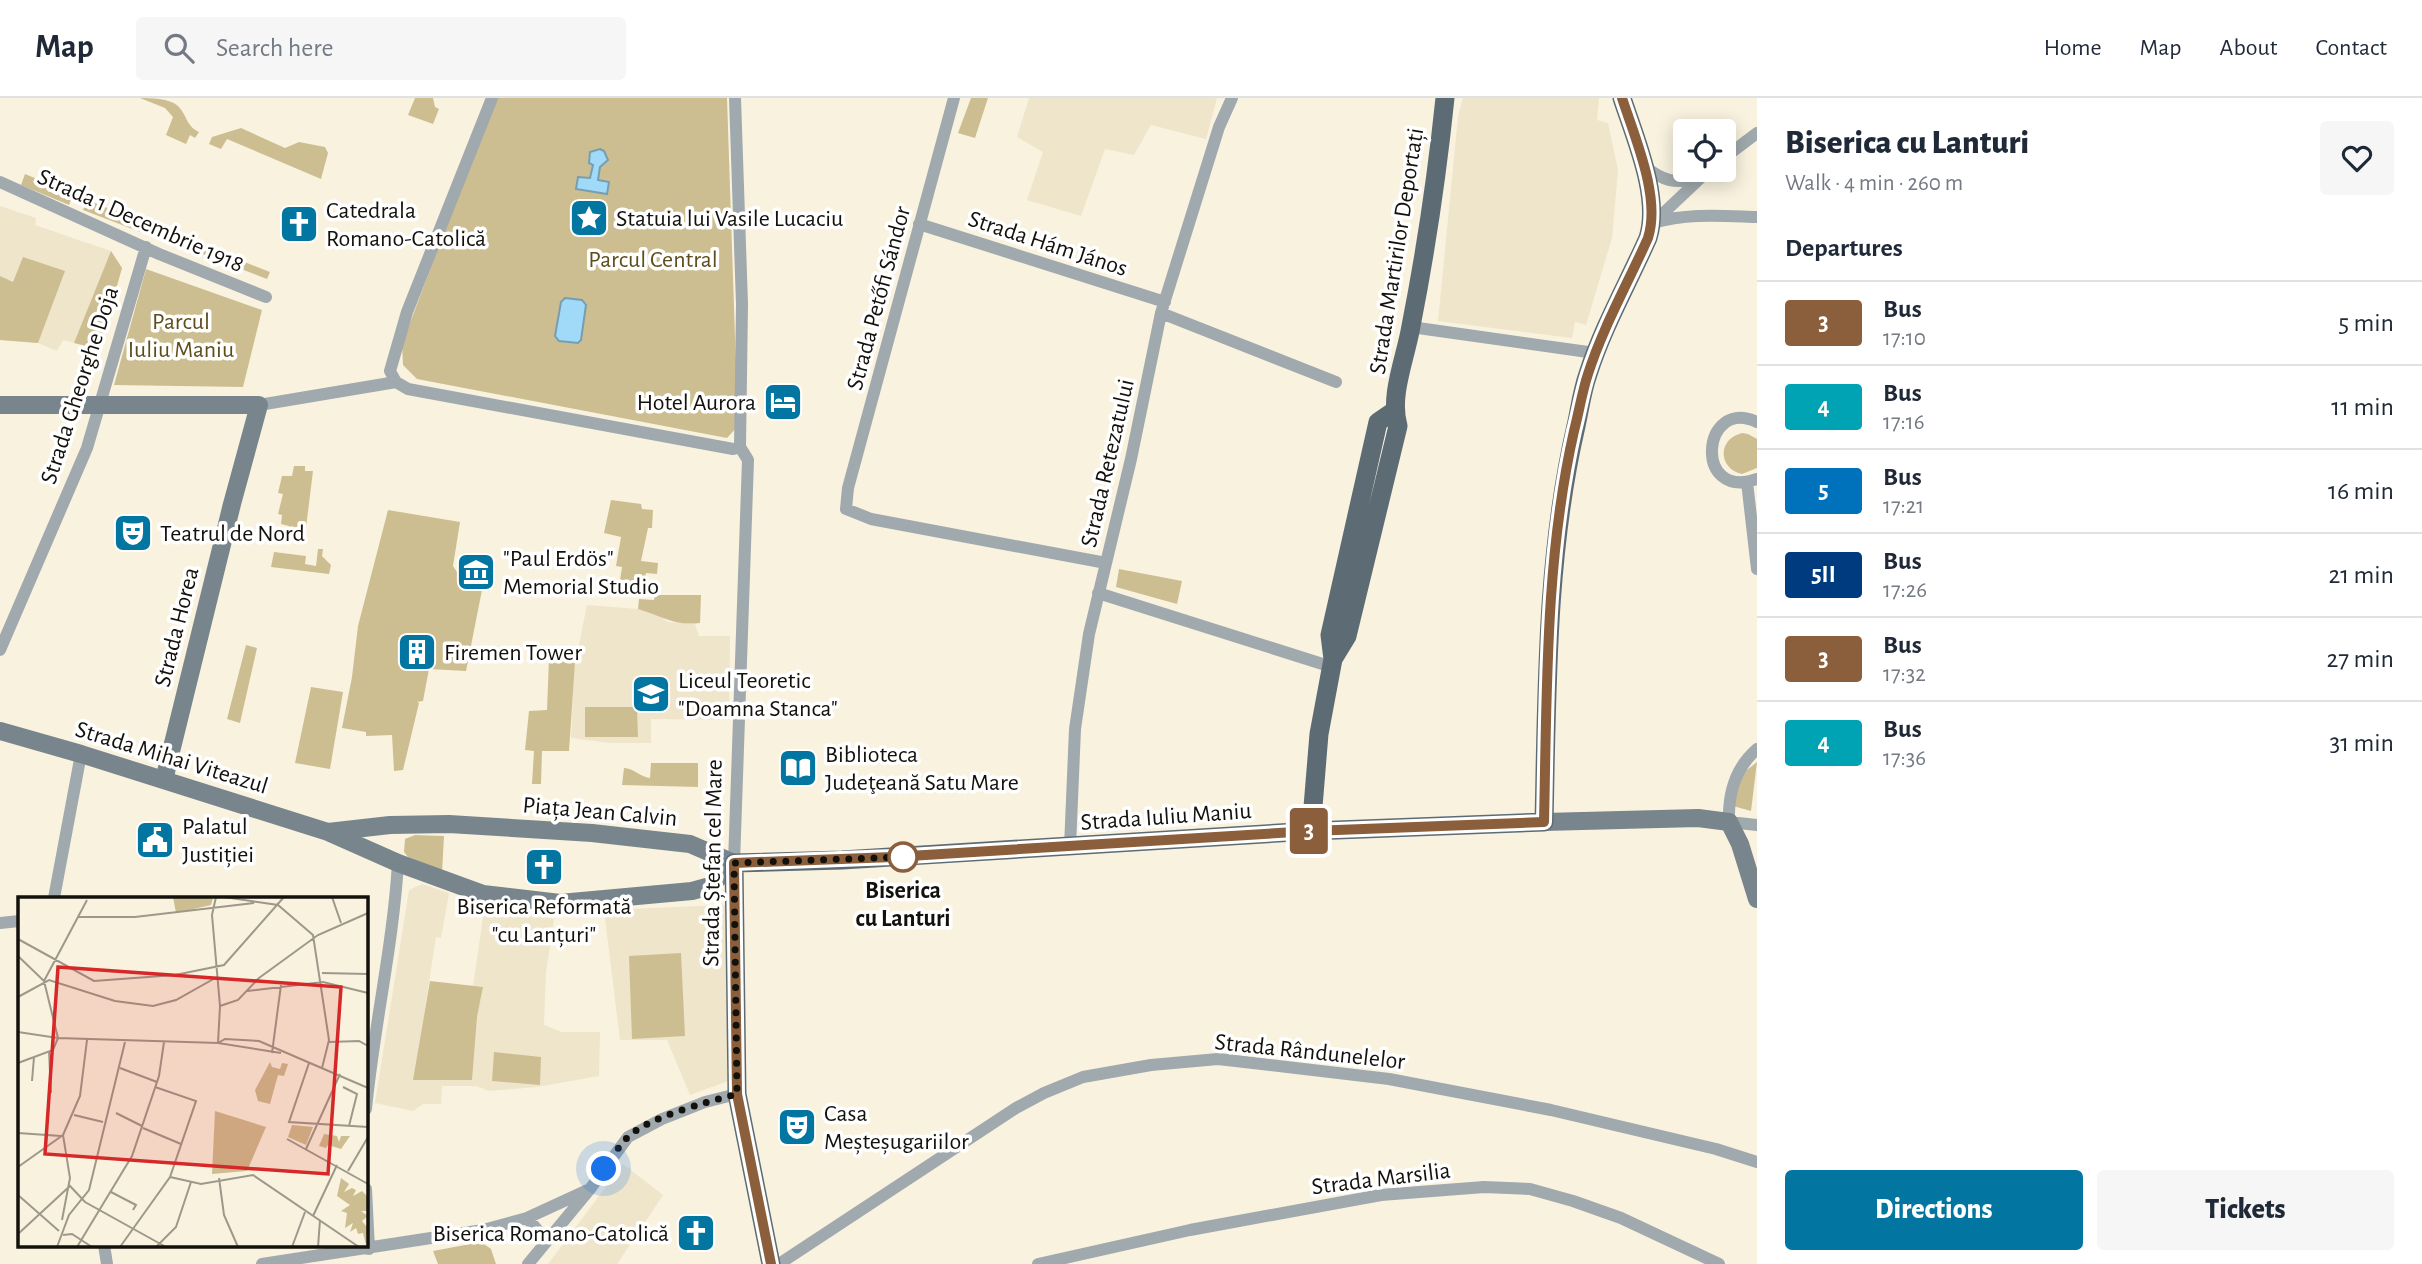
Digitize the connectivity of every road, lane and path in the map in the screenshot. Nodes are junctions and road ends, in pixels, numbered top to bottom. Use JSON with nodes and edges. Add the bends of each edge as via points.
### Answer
{"nodes":[{"id":1,"x":492,"y":98,"type":"edge"},
{"id":2,"x":735,"y":98,"type":"edge"},
{"id":3,"x":954,"y":98,"type":"edge"},
{"id":4,"x":1232,"y":98,"type":"edge"},
{"id":5,"x":1445,"y":98,"type":"edge"},
{"id":6,"x":1622,"y":98,"type":"edge"},
{"id":7,"x":1757,"y":132,"type":"edge"},
{"id":8,"x":1736,"y":149,"type":"edge"},
{"id":9,"x":1643,"y":165,"type":"junction"},
{"id":10,"x":0,"y":181,"type":"edge"},
{"id":11,"x":1673,"y":182,"type":"edge"},
{"id":12,"x":1697,"y":182,"type":"edge"},
{"id":13,"x":1757,"y":217,"type":"edge"},
{"id":14,"x":1653,"y":223,"type":"junction"},
{"id":15,"x":919,"y":224,"type":"junction"},
{"id":16,"x":146,"y":247,"type":"junction"},
{"id":17,"x":266,"y":297,"type":"dead end"},
{"id":18,"x":1163,"y":307,"type":"junction"},
{"id":19,"x":1411,"y":327,"type":"junction"},
{"id":20,"x":1595,"y":353,"type":"junction"},
{"id":21,"x":1336,"y":382,"type":"dead end"},
{"id":22,"x":396,"y":383,"type":"junction"},
{"id":23,"x":0,"y":405,"type":"edge"},
{"id":24,"x":99,"y":405,"type":"junction"},
{"id":25,"x":259,"y":405,"type":"junction"},
{"id":26,"x":1757,"y":422,"type":"edge"},
{"id":27,"x":740,"y":447,"type":"junction"},
{"id":28,"x":1752,"y":480,"type":"edge"},
{"id":29,"x":1106,"y":563,"type":"junction"},
{"id":30,"x":1757,"y":569,"type":"edge"},
{"id":31,"x":1098,"y":593,"type":"junction"},
{"id":32,"x":0,"y":650,"type":"edge"},
{"id":33,"x":1333,"y":663,"type":"junction"},
{"id":34,"x":0,"y":731,"type":"edge"},
{"id":35,"x":1757,"y":749,"type":"edge"},
{"id":36,"x":80,"y":754,"type":"junction"},
{"id":37,"x":164,"y":780,"type":"junction"},
{"id":38,"x":1544,"y":822,"type":"junction"},
{"id":39,"x":1729,"y":822,"type":"junction"},
{"id":40,"x":394,"y":825,"type":"junction"},
{"id":41,"x":1757,"y":825,"type":"edge"},
{"id":42,"x":1311,"y":831,"type":"junction"},
{"id":43,"x":328,"y":832,"type":"junction"},
{"id":44,"x":1070,"y":847,"type":"junction"},
{"id":45,"x":398,"y":863,"type":"junction"},
{"id":46,"x":734,"y":863,"type":"junction"},
{"id":47,"x":54,"y":897,"type":"edge"},
{"id":48,"x":1757,"y":899,"type":"edge"},
{"id":49,"x":18,"y":921,"type":"edge"},
{"id":50,"x":0,"y":923,"type":"edge"},
{"id":51,"x":368,"y":1088,"type":"edge"},
{"id":52,"x":737,"y":1094,"type":"junction"},
{"id":53,"x":1757,"y":1162,"type":"edge"},
{"id":54,"x":590,"y":1189,"type":"junction"},
{"id":55,"x":527,"y":1218,"type":"junction"},
{"id":56,"x":368,"y":1229,"type":"edge"},
{"id":57,"x":547,"y":1241,"type":"junction"},
{"id":58,"x":104,"y":1246,"type":"edge"},
{"id":59,"x":369,"y":1249,"type":"junction"},
{"id":60,"x":107,"y":1264,"type":"edge"},
{"id":61,"x":262,"y":1264,"type":"edge"},
{"id":62,"x":528,"y":1264,"type":"edge"},
{"id":63,"x":771,"y":1264,"type":"edge"},
{"id":64,"x":779,"y":1264,"type":"edge"},
{"id":65,"x":1038,"y":1264,"type":"edge"},
{"id":66,"x":1719,"y":1264,"type":"edge"}],
"edges":[{"from":1,"to":22,"type":"street","via":[[407,312],[390,370]]},
{"from":2,"to":27,"type":"street","via":[[742,304]]},
{"from":3,"to":15,"type":"street","name":"Strada Petőfi Sándor"},
{"from":4,"to":18,"type":"street","name":"Strada Retezatului"},
{"from":5,"to":19,"type":"main road","name":"Strada Martirilor Deportați"},
{"from":6,"to":9,"type":"main road"},
{"from":7,"to":8,"type":"street"},
{"from":9,"to":11,"type":"street"},
{"from":9,"to":14,"type":"main road"},
{"from":10,"to":16,"type":"street","name":"Strada 1 Decembrie 1918"},
{"from":12,"to":14,"type":"street"},
{"from":13,"to":14,"type":"street","via":[[1690,216]]},
{"from":14,"to":20,"type":"main road"},
{"from":15,"to":18,"type":"street","name":"Strada Hám János"},
{"from":15,"to":29,"type":"street","name":"Strada Petőfi Sándor","via":[[846,509],[871,519]]},
{"from":16,"to":17,"type":"street","name":"Strada 1 Decembrie 1918"},
{"from":16,"to":24,"type":"street","name":"Strada Gheorghe Doja"},
{"from":18,"to":21,"type":"street","name":"Strada Hám János"},
{"from":18,"to":29,"type":"street","name":"Strada Retezatului"},
{"from":19,"to":20,"type":"street"},
{"from":19,"to":33,"type":"main road","name":"Strada Martirilor Deportați","via":[[1394,411],[1378,422],[1330,635]]},
{"from":20,"to":38,"type":"main road","via":[[1565,472],[1557,537],[1547,678]]},
{"from":22,"to":25,"type":"street"},
{"from":22,"to":27,"type":"street","via":[[408,389]]},
{"from":23,"to":24,"type":"street"},
{"from":24,"to":25,"type":"street"},
{"from":24,"to":32,"type":"street","name":"Strada Gheorghe Doja","via":[[87,448]]},
{"from":25,"to":37,"type":"street","name":"Strada Horea"},
{"from":26,"to":28,"type":"street","via":[[1742,418],[1722,425],[1710,454],[1728,479]]},
{"from":27,"to":46,"type":"street","name":"Strada Ștefan cel Mare","via":[[748,460]]},
{"from":28,"to":30,"type":"street"},
{"from":29,"to":31,"type":"street","name":"Strada Retezatului"},
{"from":31,"to":33,"type":"street"},
{"from":31,"to":44,"type":"street","name":"Strada Retezatului","via":[[1075,729]]},
{"from":33,"to":42,"type":"main road","name":"Strada Martirilor Deportați","via":[[1319,734]]},
{"from":34,"to":36,"type":"street","name":"Strada Mihai Viteazul"},
{"from":35,"to":39,"type":"street","via":[[1739,769],[1731,790]]},
{"from":36,"to":37,"type":"street","name":"Strada Mihai Viteazul"},
{"from":36,"to":47,"type":"street"},
{"from":37,"to":43,"type":"street","name":"Strada Mihai Viteazul"},
{"from":38,"to":39,"type":"street","name":"Strada Iuliu Maniu","via":[[1698,818]]},
{"from":38,"to":42,"type":"main road","name":"Strada Iuliu Maniu"},
{"from":39,"to":41,"type":"street"},
{"from":39,"to":48,"type":"street"},
{"from":40,"to":43,"type":"street","name":"Strada Mihai Viteazul"},
{"from":40,"to":45,"type":"street","via":[[390,841]]},
{"from":40,"to":46,"type":"street","name":"Piața Jean Calvin","via":[[449,824],[672,841]]},
{"from":42,"to":44,"type":"main road","name":"Strada Iuliu Maniu"},
{"from":43,"to":45,"type":"street","name":"Strada Mihai Viteazul"},
{"from":44,"to":46,"type":"main road","name":"Strada Iuliu Maniu"},
{"from":45,"to":46,"type":"street","via":[[483,894],[560,903],[706,889]]},
{"from":45,"to":51,"type":"street","via":[[390,950]]},
{"from":46,"to":52,"type":"main road","name":"Strada Ștefan cel Mare"},
{"from":49,"to":50,"type":"street"},
{"from":52,"to":54,"type":"street","via":[[640,1129],[628,1137]]},
{"from":52,"to":63,"type":"main road","name":"Strada Ștefan cel Mare"},
{"from":53,"to":64,"type":"street","name":"Strada Rândunelelor","via":[[1551,1110],[1390,1079],[1218,1059],[1152,1065],[1083,1077],[1044,1093]]},
{"from":54,"to":55,"type":"street"},
{"from":54,"to":57,"type":"street"},
{"from":55,"to":57,"type":"street"},
{"from":55,"to":59,"type":"street"},
{"from":56,"to":59,"type":"street"},
{"from":57,"to":62,"type":"street"},
{"from":58,"to":60,"type":"street"},
{"from":59,"to":61,"type":"street"},
{"from":65,"to":66,"type":"street","name":"Strada Marsilia","via":[[1381,1195],[1484,1187],[1530,1189],[1573,1201]]}]}
